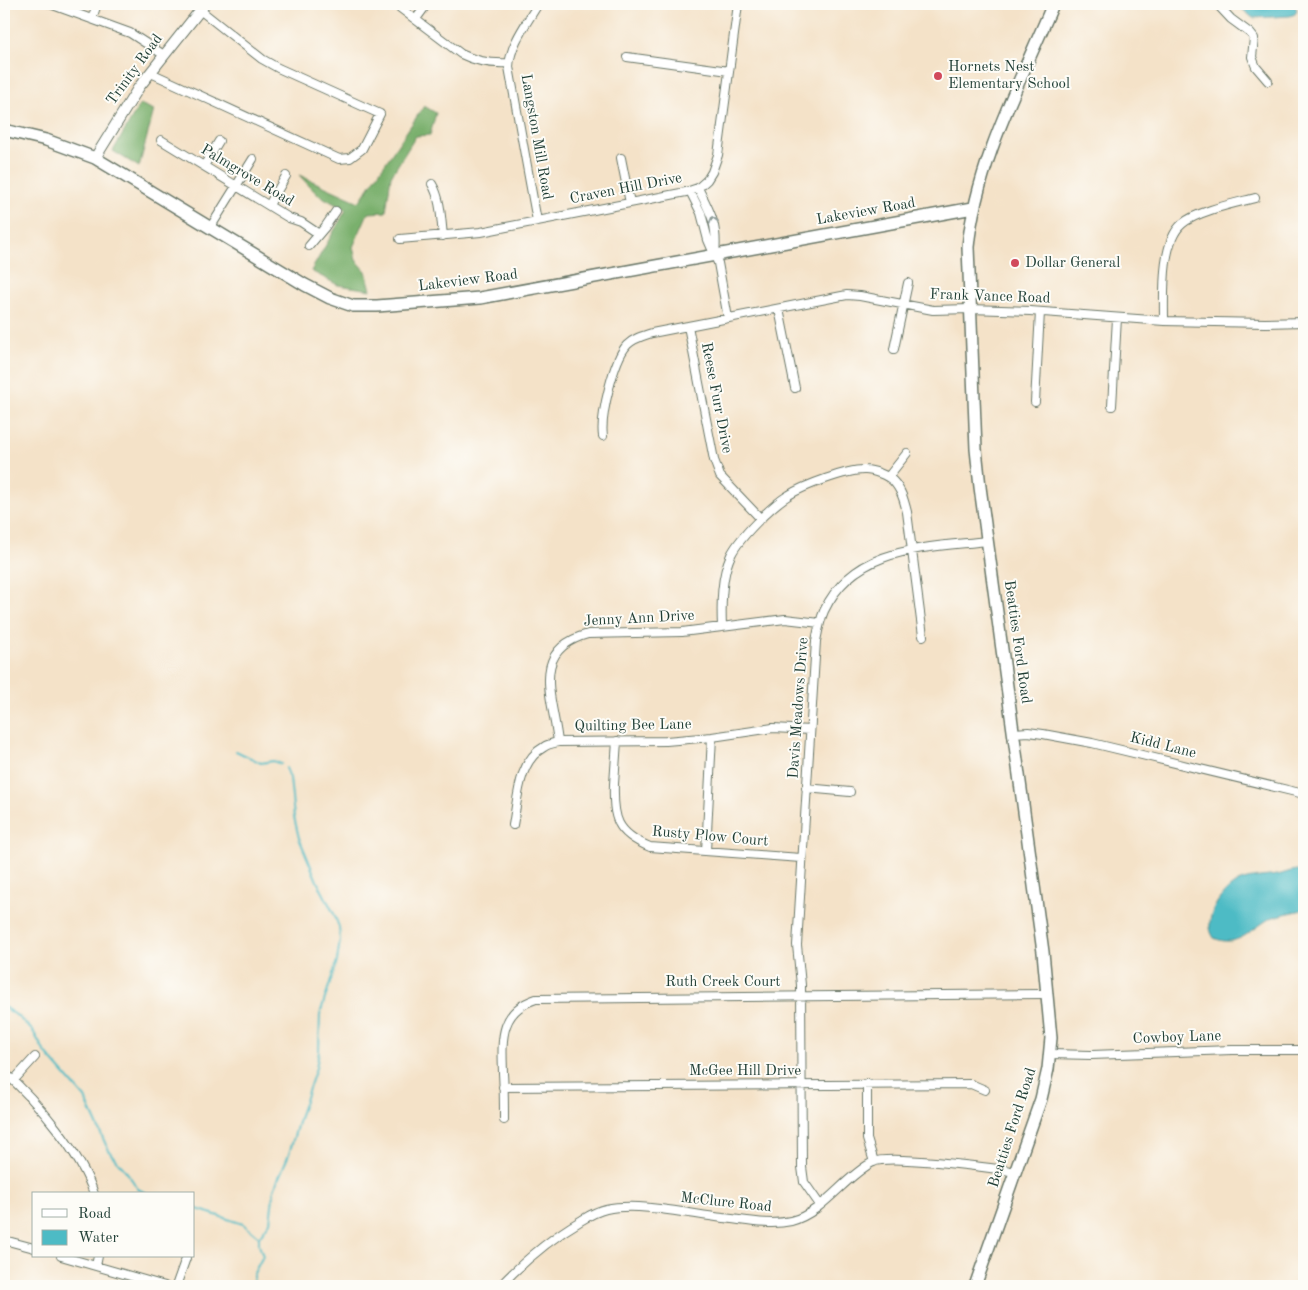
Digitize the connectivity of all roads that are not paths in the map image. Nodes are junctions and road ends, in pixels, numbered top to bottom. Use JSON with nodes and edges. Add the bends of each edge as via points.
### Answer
{"nodes":[{"id":1,"x":50,"y":4,"type":"edge"},
{"id":2,"x":98,"y":4,"type":"edge"},
{"id":3,"x":395,"y":4,"type":"edge"},
{"id":4,"x":427,"y":4,"type":"edge"},
{"id":5,"x":538,"y":4,"type":"edge"},
{"id":6,"x":738,"y":4,"type":"edge"},
{"id":7,"x":1053,"y":4,"type":"edge"},
{"id":8,"x":1217,"y":4,"type":"edge"},
{"id":9,"x":203,"y":7,"type":"edge"},
{"id":10,"x":92,"y":19,"type":"junction"},
{"id":11,"x":416,"y":19,"type":"junction"},
{"id":12,"x":164,"y":56,"type":"junction"},
{"id":13,"x":627,"y":57,"type":"dead end"},
{"id":14,"x":509,"y":63,"type":"junction"},
{"id":15,"x":729,"y":71,"type":"junction"},
{"id":16,"x":151,"y":72,"type":"junction"},
{"id":17,"x":1268,"y":81,"type":"dead end"},
{"id":18,"x":4,"y":130,"type":"edge"},
{"id":19,"x":161,"y":140,"type":"dead end"},
{"id":20,"x":219,"y":141,"type":"dead end"},
{"id":21,"x":95,"y":158,"type":"junction"},
{"id":22,"x":621,"y":158,"type":"dead end"},
{"id":23,"x":253,"y":159,"type":"dead end"},
{"id":24,"x":204,"y":166,"type":"junction"},
{"id":25,"x":286,"y":176,"type":"dead end"},
{"id":26,"x":432,"y":184,"type":"dead end"},
{"id":27,"x":236,"y":185,"type":"junction"},
{"id":28,"x":698,"y":188,"type":"junction"},
{"id":29,"x":690,"y":191,"type":"junction"},
{"id":30,"x":1255,"y":198,"type":"dead end"},
{"id":31,"x":630,"y":202,"type":"junction"},
{"id":32,"x":269,"y":205,"type":"junction"},
{"id":33,"x":973,"y":208,"type":"junction"},
{"id":34,"x":336,"y":211,"type":"dead end"},
{"id":35,"x":537,"y":222,"type":"junction"},
{"id":36,"x":210,"y":228,"type":"junction"},
{"id":37,"x":319,"y":234,"type":"junction"},
{"id":38,"x":443,"y":236,"type":"junction"},
{"id":39,"x":400,"y":239,"type":"dead end"},
{"id":40,"x":309,"y":246,"type":"dead end"},
{"id":41,"x":715,"y":255,"type":"junction"},
{"id":42,"x":908,"y":283,"type":"dead end"},
{"id":43,"x":903,"y":305,"type":"junction"},
{"id":44,"x":779,"y":308,"type":"junction"},
{"id":45,"x":970,"y":309,"type":"junction"},
{"id":46,"x":1040,"y":312,"type":"junction"},
{"id":47,"x":728,"y":318,"type":"junction"},
{"id":48,"x":1117,"y":318,"type":"junction"},
{"id":49,"x":1164,"y":321,"type":"junction"},
{"id":50,"x":1304,"y":322,"type":"edge"},
{"id":51,"x":688,"y":326,"type":"junction"},
{"id":52,"x":894,"y":349,"type":"dead end"},
{"id":53,"x":795,"y":388,"type":"dead end"},
{"id":54,"x":1035,"y":402,"type":"dead end"},
{"id":55,"x":1112,"y":406,"type":"dead end"},
{"id":56,"x":603,"y":436,"type":"dead end"},
{"id":57,"x":907,"y":453,"type":"dead end"},
{"id":58,"x":888,"y":477,"type":"junction"},
{"id":59,"x":761,"y":519,"type":"junction"},
{"id":60,"x":987,"y":540,"type":"junction"},
{"id":61,"x":911,"y":550,"type":"junction"},
{"id":62,"x":820,"y":623,"type":"junction"},
{"id":63,"x":722,"y":627,"type":"junction"},
{"id":64,"x":923,"y":636,"type":"dead end"},
{"id":65,"x":810,"y":730,"type":"junction"},
{"id":66,"x":1014,"y":733,"type":"junction"},
{"id":67,"x":712,"y":737,"type":"junction"},
{"id":68,"x":617,"y":741,"type":"junction"},
{"id":69,"x":558,"y":742,"type":"junction"},
{"id":70,"x":806,"y":788,"type":"junction"},
{"id":71,"x":850,"y":792,"type":"dead end"},
{"id":72,"x":1304,"y":794,"type":"edge"},
{"id":73,"x":513,"y":825,"type":"dead end"},
{"id":74,"x":706,"y":851,"type":"junction"},
{"id":75,"x":802,"y":858,"type":"junction"},
{"id":76,"x":1047,"y":994,"type":"junction"},
{"id":77,"x":800,"y":996,"type":"junction"},
{"id":78,"x":1304,"y":1050,"type":"edge"},
{"id":79,"x":1050,"y":1054,"type":"junction"},
{"id":80,"x":35,"y":1057,"type":"dead end"},
{"id":81,"x":4,"y":1072,"type":"edge"},
{"id":82,"x":14,"y":1080,"type":"junction"},
{"id":83,"x":867,"y":1084,"type":"junction"},
{"id":84,"x":802,"y":1085,"type":"junction"},
{"id":85,"x":503,"y":1087,"type":"junction"},
{"id":86,"x":985,"y":1090,"type":"dead end"},
{"id":87,"x":504,"y":1120,"type":"dead end"},
{"id":88,"x":874,"y":1162,"type":"junction"},
{"id":89,"x":1015,"y":1172,"type":"junction"},
{"id":90,"x":93,"y":1192,"type":"edge"},
{"id":91,"x":820,"y":1205,"type":"junction"},
{"id":92,"x":4,"y":1240,"type":"edge"},
{"id":93,"x":32,"y":1247,"type":"edge"},
{"id":94,"x":68,"y":1258,"type":"edge"},
{"id":95,"x":98,"y":1258,"type":"edge"},
{"id":96,"x":186,"y":1258,"type":"dead end"},
{"id":97,"x":96,"y":1266,"type":"junction"},
{"id":98,"x":165,"y":1286,"type":"edge"},
{"id":99,"x":176,"y":1286,"type":"edge"},
{"id":100,"x":500,"y":1286,"type":"edge"},
{"id":101,"x":975,"y":1286,"type":"edge"}],
"edges":[{"from":1,"to":10,"type":"street"},
{"from":2,"to":10,"type":"street"},
{"from":3,"to":11,"type":"street"},
{"from":4,"to":11,"type":"street"},
{"from":5,"to":14,"type":"street","name":"Langston Mill Road","via":[[517,40]]},
{"from":6,"to":15,"type":"street","name":"Craven Hill Drive"},
{"from":7,"to":33,"type":"main road","name":"Beatties Ford Road","via":[[1010,104]]},
{"from":8,"to":17,"type":"street","via":[[1254,38],[1252,57]]},
{"from":9,"to":12,"type":"street","name":"Trinity Road"},
{"from":9,"to":16,"type":"street","via":[[262,59],[380,114],[362,149],[350,158],[339,159]]},
{"from":10,"to":12,"type":"street","via":[[138,37]]},
{"from":11,"to":14,"type":"street","via":[[473,60]]},
{"from":12,"to":16,"type":"street","name":"Trinity Road"},
{"from":13,"to":15,"type":"street"},
{"from":14,"to":35,"type":"street","name":"Langston Mill Road"},
{"from":15,"to":28,"type":"street","name":"Craven Hill Drive","via":[[718,155],[712,172]]},
{"from":16,"to":21,"type":"street","name":"Trinity Road"},
{"from":18,"to":21,"type":"main road","name":"Lakeview Road","via":[[46,140]]},
{"from":19,"to":24,"type":"street","name":"Palmgrove Road"},
{"from":20,"to":24,"type":"street"},
{"from":21,"to":36,"type":"main road","name":"Lakeview Road"},
{"from":22,"to":31,"type":"street"},
{"from":23,"to":27,"type":"street"},
{"from":24,"to":27,"type":"street","name":"Palmgrove Road"},
{"from":25,"to":32,"type":"street"},
{"from":26,"to":38,"type":"street"},
{"from":27,"to":32,"type":"street","name":"Palmgrove Road"},
{"from":27,"to":36,"type":"street"},
{"from":28,"to":29,"type":"street","name":"Craven Hill Drive"},
{"from":41,"to":28,"type":"street","one_way":true,"via":[[717,237],[713,219]]},
{"from":29,"to":31,"type":"street","name":"Craven Hill Drive"},
{"from":29,"to":41,"type":"street","via":[[702,213]]},
{"from":30,"to":49,"type":"street","via":[[1195,217],[1174,233],[1167,258]]},
{"from":31,"to":35,"type":"street","name":"Craven Hill Drive"},
{"from":32,"to":37,"type":"street","name":"Palmgrove Road"},
{"from":33,"to":41,"type":"main road","name":"Lakeview Road"},
{"from":33,"to":45,"type":"main road","name":"Beatties Ford Road","via":[[968,247]]},
{"from":34,"to":37,"type":"street"},
{"from":35,"to":38,"type":"street","name":"Craven Hill Drive"},
{"from":36,"to":41,"type":"main road","name":"Lakeview Road","via":[[305,285],[353,306],[480,298]]},
{"from":37,"to":40,"type":"street"},
{"from":38,"to":39,"type":"street","name":"Craven Hill Drive"},
{"from":41,"to":47,"type":"street"},
{"from":42,"to":43,"type":"street"},
{"from":43,"to":44,"type":"street","name":"Frank Vance Road","via":[[854,295]]},
{"from":43,"to":45,"type":"street","name":"Frank Vance Road","via":[[934,310]]},
{"from":43,"to":52,"type":"street"},
{"from":44,"to":47,"type":"street","name":"Frank Vance Road"},
{"from":44,"to":53,"type":"street"},
{"from":45,"to":46,"type":"street","name":"Frank Vance Road"},
{"from":45,"to":60,"type":"main road","name":"Beatties Ford Road","via":[[976,449]]},
{"from":46,"to":48,"type":"street","name":"Frank Vance Road"},
{"from":46,"to":54,"type":"street"},
{"from":47,"to":51,"type":"street","name":"Frank Vance Road"},
{"from":48,"to":49,"type":"street","name":"Frank Vance Road"},
{"from":48,"to":55,"type":"street"},
{"from":49,"to":50,"type":"street","name":"Frank Vance Road"},
{"from":51,"to":56,"type":"street","name":"Frank Vance Road","via":[[640,337],[626,347],[616,363],[602,421]]},
{"from":51,"to":59,"type":"street","name":"Reese Furr Drive","via":[[714,460],[720,476]]},
{"from":57,"to":58,"type":"street"},
{"from":58,"to":59,"type":"street","via":[[865,470],[848,472],[797,490]]},
{"from":58,"to":61,"type":"street","via":[[901,493],[907,512]]},
{"from":59,"to":63,"type":"street","via":[[731,555],[724,575]]},
{"from":60,"to":61,"type":"street","name":"Davis Meadows Drive"},
{"from":60,"to":66,"type":"main road","name":"Beatties Ford Road"},
{"from":61,"to":62,"type":"street","name":"Davis Meadows Drive","via":[[879,558],[862,567],[840,586],[824,610]]},
{"from":61,"to":64,"type":"street"},
{"from":62,"to":63,"type":"street","name":"Jenny Ann Drive","via":[[785,619]]},
{"from":62,"to":65,"type":"street","name":"Davis Meadows Drive"},
{"from":63,"to":69,"type":"street","name":"Jenny Ann Drive","via":[[682,632],[588,634],[565,643],[550,663],[548,675]]},
{"from":65,"to":67,"type":"street","name":"Quilting Bee Lane","via":[[773,728]]},
{"from":65,"to":70,"type":"street","name":"Davis Meadows Drive"},
{"from":66,"to":72,"type":"street","name":"Kidd Lane","via":[[1028,732],[1100,744]]},
{"from":66,"to":76,"type":"main road","name":"Beatties Ford Road"},
{"from":67,"to":68,"type":"street","name":"Quilting Bee Lane"},
{"from":67,"to":74,"type":"street"},
{"from":68,"to":69,"type":"street","name":"Quilting Bee Lane"},
{"from":68,"to":74,"type":"street","name":"Rusty Plow Court","via":[[614,802],[615,816],[623,830],[636,842],[650,847]]},
{"from":69,"to":73,"type":"street","name":"Quilting Bee Lane","via":[[544,746],[526,766]]},
{"from":70,"to":71,"type":"street"},
{"from":70,"to":75,"type":"street","name":"Davis Meadows Drive"},
{"from":74,"to":75,"type":"street","name":"Rusty Plow Court"},
{"from":75,"to":77,"type":"street","name":"Davis Meadows Drive","via":[[797,945]]},
{"from":76,"to":77,"type":"street","name":"Ruth Creek Court"},
{"from":76,"to":79,"type":"main road","name":"Beatties Ford Road"},
{"from":77,"to":84,"type":"street","name":"Davis Meadows Drive"},
{"from":77,"to":85,"type":"street","name":"Ruth Creek Court","via":[[536,999],[516,1010],[504,1029]]},
{"from":78,"to":79,"type":"street","name":"Cowboy Lane"},
{"from":79,"to":89,"type":"main road","name":"Beatties Ford Road","via":[[1044,1090]]},
{"from":80,"to":82,"type":"street"},
{"from":81,"to":82,"type":"street"},
{"from":82,"to":90,"type":"street","via":[[46,1115],[85,1171]]},
{"from":83,"to":84,"type":"street","name":"McGee Hill Drive"},
{"from":83,"to":86,"type":"street","name":"McGee Hill Drive","via":[[971,1084]]},
{"from":83,"to":88,"type":"street","via":[[867,1139]]},
{"from":84,"to":85,"type":"street","name":"McGee Hill Drive"},
{"from":84,"to":91,"type":"street","name":"Davis Meadows Drive","via":[[803,1175],[809,1191]]},
{"from":85,"to":87,"type":"street","name":"Ruth Creek Court"},
{"from":88,"to":89,"type":"street","via":[[916,1162]]},
{"from":88,"to":91,"type":"street","name":"McClure Road"},
{"from":89,"to":101,"type":"main road","name":"Beatties Ford Road"},
{"from":91,"to":100,"type":"street","name":"McClure Road","via":[[798,1219],[773,1223],[638,1208],[604,1209],[538,1249]]},
{"from":92,"to":93,"type":"street"},
{"from":94,"to":97,"type":"street"},
{"from":95,"to":97,"type":"street"},
{"from":96,"to":99,"type":"street"},
{"from":97,"to":98,"type":"street"}]}
